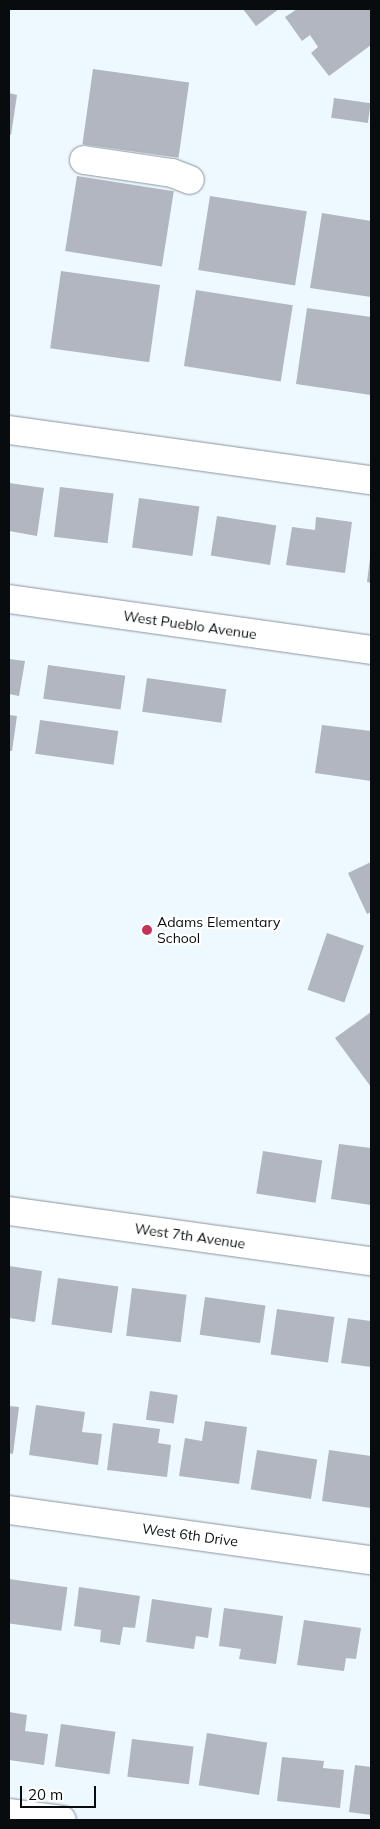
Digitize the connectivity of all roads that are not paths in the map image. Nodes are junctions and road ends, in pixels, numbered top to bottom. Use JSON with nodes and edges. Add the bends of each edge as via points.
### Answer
{"nodes":[{"id":1,"x":84,"y":160,"type":"dead end"},
{"id":2,"x":190,"y":180,"type":"dead end"},
{"id":3,"x":9,"y":430,"type":"edge"},
{"id":4,"x":371,"y":480,"type":"edge"},
{"id":5,"x":9,"y":600,"type":"edge"},
{"id":6,"x":371,"y":650,"type":"edge"},
{"id":7,"x":9,"y":1211,"type":"edge"},
{"id":8,"x":371,"y":1260,"type":"edge"},
{"id":9,"x":9,"y":1510,"type":"edge"},
{"id":10,"x":371,"y":1560,"type":"edge"},
{"id":11,"x":9,"y":1813,"type":"edge"},
{"id":12,"x":62,"y":1820,"type":"edge"}],
"edges":[{"from":1,"to":2,"type":"street","via":[[172,173]]},
{"from":3,"to":4,"type":"street"},
{"from":5,"to":6,"type":"street","name":"West Pueblo Avenue"},
{"from":7,"to":8,"type":"street","name":"West 7th Avenue"},
{"from":9,"to":10,"type":"street","name":"West 6th Drive"},
{"from":11,"to":12,"type":"street"}]}
